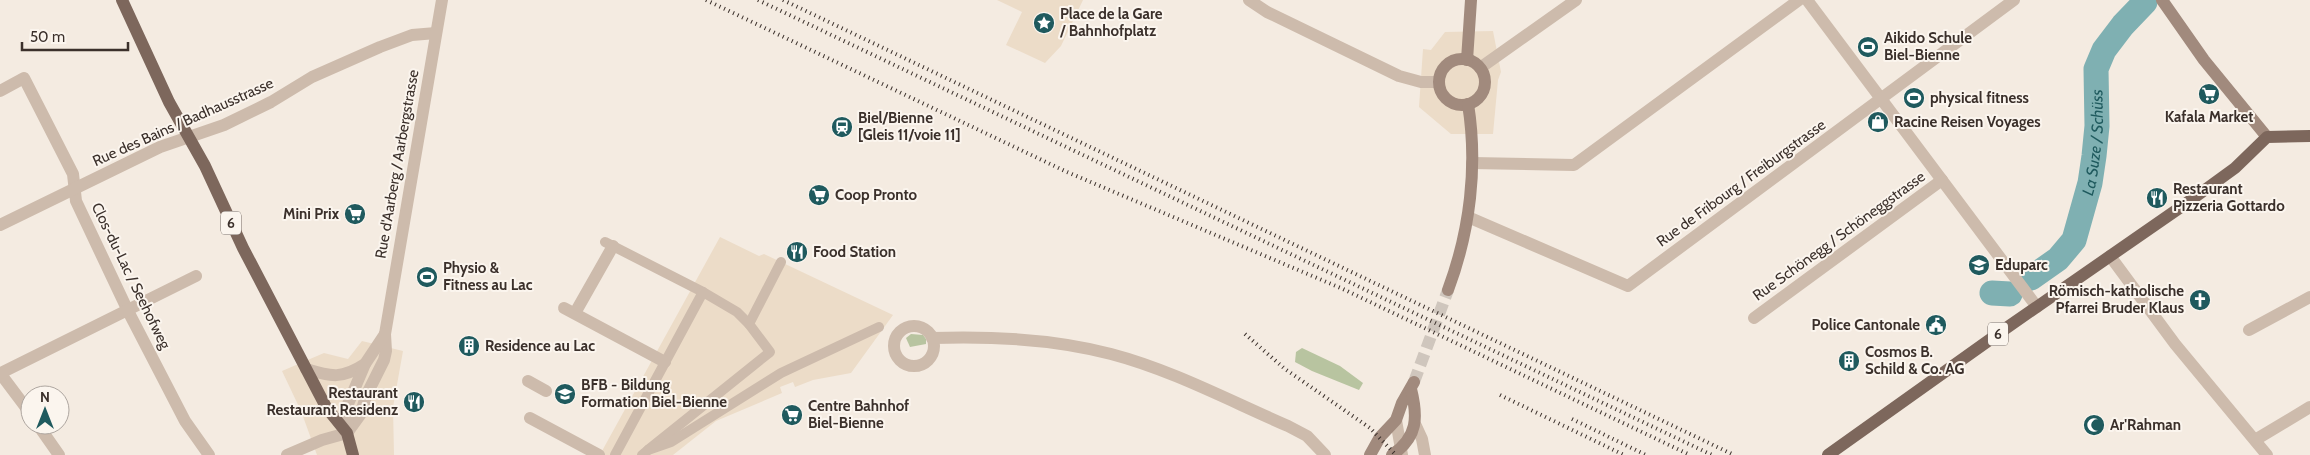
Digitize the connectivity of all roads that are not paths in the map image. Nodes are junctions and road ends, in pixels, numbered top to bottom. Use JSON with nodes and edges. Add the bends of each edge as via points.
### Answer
{"nodes":[{"id":1,"x":122,"y":0,"type":"edge"},
{"id":2,"x":442,"y":0,"type":"edge"},
{"id":3,"x":1249,"y":0,"type":"edge"},
{"id":4,"x":1471,"y":0,"type":"edge"},
{"id":5,"x":1576,"y":0,"type":"edge"},
{"id":6,"x":1799,"y":0,"type":"edge"},
{"id":7,"x":1806,"y":0,"type":"edge"},
{"id":8,"x":2014,"y":0,"type":"edge"},
{"id":9,"x":2162,"y":0,"type":"edge"},
{"id":10,"x":436,"y":33,"type":"junction"},
{"id":11,"x":1467,"y":60,"type":"junction"},
{"id":12,"x":1480,"y":68,"type":"junction"},
{"id":13,"x":1439,"y":82,"type":"junction"},
{"id":14,"x":0,"y":91,"type":"edge"},
{"id":15,"x":1881,"y":100,"type":"junction"},
{"id":16,"x":1468,"y":104,"type":"junction"},
{"id":17,"x":188,"y":136,"type":"junction"},
{"id":18,"x":2310,"y":136,"type":"edge"},
{"id":19,"x":2267,"y":137,"type":"junction"},
{"id":20,"x":1472,"y":163,"type":"junction"},
{"id":21,"x":1942,"y":180,"type":"junction"},
{"id":22,"x":75,"y":189,"type":"junction"},
{"id":23,"x":1468,"y":217,"type":"junction"},
{"id":24,"x":0,"y":225,"type":"edge"},
{"id":25,"x":609,"y":244,"type":"joint"},
{"id":26,"x":2110,"y":256,"type":"junction"},
{"id":27,"x":781,"y":262,"type":"dead end"},
{"id":28,"x":196,"y":276,"type":"dead end"},
{"id":29,"x":1448,"y":290,"type":"tunnel mouth"},
{"id":30,"x":703,"y":292,"type":"junction"},
{"id":31,"x":2310,"y":297,"type":"edge"},
{"id":32,"x":2037,"y":307,"type":"junction"},
{"id":33,"x":128,"y":311,"type":"junction"},
{"id":34,"x":1754,"y":318,"type":"dead end"},
{"id":35,"x":749,"y":324,"type":"junction"},
{"id":36,"x":879,"y":327,"type":"dead end"},
{"id":37,"x":2249,"y":330,"type":"dead end"},
{"id":38,"x":385,"y":334,"type":"junction"},
{"id":39,"x":932,"y":338,"type":"dead end"},
{"id":40,"x":665,"y":362,"type":"junction"},
{"id":41,"x":365,"y":364,"type":"junction"},
{"id":42,"x":306,"y":369,"type":"junction"},
{"id":43,"x":1,"y":373,"type":"edge"},
{"id":44,"x":528,"y":382,"type":"dead end"},
{"id":45,"x":546,"y":391,"type":"dead end"},
{"id":46,"x":20,"y":399,"type":"edge"},
{"id":47,"x":2310,"y":407,"type":"edge"},
{"id":48,"x":530,"y":418,"type":"dead end"},
{"id":49,"x":1396,"y":420,"type":"junction"},
{"id":50,"x":1416,"y":426,"type":"junction"},
{"id":51,"x":347,"y":434,"type":"junction"},
{"id":52,"x":45,"y":435,"type":"edge"},
{"id":53,"x":2255,"y":440,"type":"junction"},
{"id":54,"x":645,"y":452,"type":"edge"},
{"id":55,"x":1398,"y":452,"type":"edge"},
{"id":56,"x":59,"y":455,"type":"edge"},
{"id":57,"x":209,"y":455,"type":"edge"},
{"id":58,"x":287,"y":455,"type":"edge"},
{"id":59,"x":353,"y":455,"type":"edge"},
{"id":60,"x":599,"y":455,"type":"edge"},
{"id":61,"x":615,"y":455,"type":"edge"},
{"id":62,"x":1325,"y":455,"type":"edge"},
{"id":63,"x":1370,"y":455,"type":"edge"},
{"id":64,"x":1425,"y":455,"type":"edge"},
{"id":65,"x":1828,"y":455,"type":"edge"},
{"id":66,"x":2267,"y":455,"type":"edge"}],
"edges":[{"from":1,"to":17,"type":"main road","number":"6"},
{"from":2,"to":10,"type":"street","name":"Rue d'Aarberg / Aarbergstrasse"},
{"from":3,"to":13,"type":"street","via":[[1267,12],[1399,76],[1421,82]]},
{"from":4,"to":11,"type":"main road"},
{"from":5,"to":12,"type":"street"},
{"from":6,"to":20,"type":"street","via":[[1574,165]]},
{"from":7,"to":15,"type":"street"},
{"from":8,"to":15,"type":"street","name":"Rue de Fribourg / Freiburgstrasse"},
{"from":9,"to":19,"type":"main road","via":[[2204,60]]},
{"from":10,"to":17,"type":"street","name":"Rue des Bains / Badhausstrasse","via":[[400,38],[312,77],[224,125]]},
{"from":10,"to":38,"type":"street","name":"Rue d'Aarberg / Aarbergstrasse"},
{"from":11,"to":12,"type":"main road"},
{"from":11,"to":13,"type":"main road","via":[[1448,64],[1441,72]]},
{"from":12,"to":16,"type":"main road","via":[[1485,78],[1484,90],[1478,99]]},
{"from":13,"to":16,"type":"main road","via":[[1448,100]]},
{"from":14,"to":22,"type":"street","name":"Clos-du-Lac / Seehofweg","via":[[24,78],[73,174]]},
{"from":15,"to":21,"type":"street"},
{"from":15,"to":23,"type":"street","name":"Rue de Fribourg / Freiburgstrasse","via":[[1628,286]]},
{"from":16,"to":20,"type":"main road"},
{"from":17,"to":22,"type":"street","name":"Rue des Bains / Badhausstrasse"},
{"from":17,"to":42,"type":"main road","number":"6"},
{"from":18,"to":19,"type":"main road"},
{"from":19,"to":26,"type":"main road","number":"6","via":[[2235,168]]},
{"from":20,"to":23,"type":"main road"},
{"from":21,"to":32,"type":"street"},
{"from":21,"to":34,"type":"street","name":"Rue Schönegg / Schöneggstrasse"},
{"from":22,"to":24,"type":"street","name":"Rue des Bains / Badhausstrasse"},
{"from":22,"to":33,"type":"street","name":"Clos-du-Lac / Seehofweg","via":[[76,201]]},
{"from":23,"to":29,"type":"main road","via":[[1458,263]]},
{"from":25,"to":30,"type":"street"},
{"from":25,"to":40,"type":"street","via":[[570,311]]},
{"from":26,"to":32,"type":"main road","number":"6"},
{"from":26,"to":53,"type":"street","via":[[2175,344]]},
{"from":27,"to":35,"type":"street"},
{"from":28,"to":33,"type":"street"},
{"from":30,"to":35,"type":"street","via":[[737,312]]},
{"from":30,"to":40,"type":"street"},
{"from":31,"to":37,"type":"street"},
{"from":32,"to":65,"type":"main road","number":"6"},
{"from":33,"to":43,"type":"street"},
{"from":33,"to":57,"type":"street","name":"Clos-du-Lac / Seehofweg","via":[[185,421]]},
{"from":35,"to":54,"type":"street","via":[[770,352]]},
{"from":36,"to":54,"type":"street","via":[[781,372],[671,442]]},
{"from":38,"to":41,"type":"street","name":"Rue d'Aarberg / Aarbergstrasse"},
{"from":38,"to":51,"type":"street","name":"Rue d'Aarberg / Aarbergstrasse","via":[[384,360],[360,415]]},
{"from":39,"to":62,"type":"street","via":[[1056,344],[1112,354],[1288,426],[1307,436]]},
{"from":40,"to":61,"type":"street"},
{"from":41,"to":42,"type":"street","name":"Rue d'Aarberg / Aarbergstrasse","via":[[340,376]]},
{"from":41,"to":51,"type":"street","name":"Rue d'Aarberg / Aarbergstrasse","via":[[348,404]]},
{"from":42,"to":51,"type":"main road","number":"6","via":[[330,414]]},
{"from":43,"to":46,"type":"street"},
{"from":44,"to":45,"type":"street"},
{"from":47,"to":53,"type":"street"},
{"from":48,"to":60,"type":"street"},
{"from":49,"to":50,"type":"main road","via":[[1412,385]]},
{"from":49,"to":55,"type":"street"},
{"from":49,"to":63,"type":"main road","via":[[1380,437]]},
{"from":50,"to":55,"type":"main road"},
{"from":50,"to":64,"type":"street"},
{"from":51,"to":58,"type":"street","via":[[322,440]]},
{"from":51,"to":59,"type":"main road","name":"Rue d'Aarberg / Aarbergstrasse","number":"6"},
{"from":52,"to":56,"type":"street"},
{"from":53,"to":66,"type":"street"}]}
